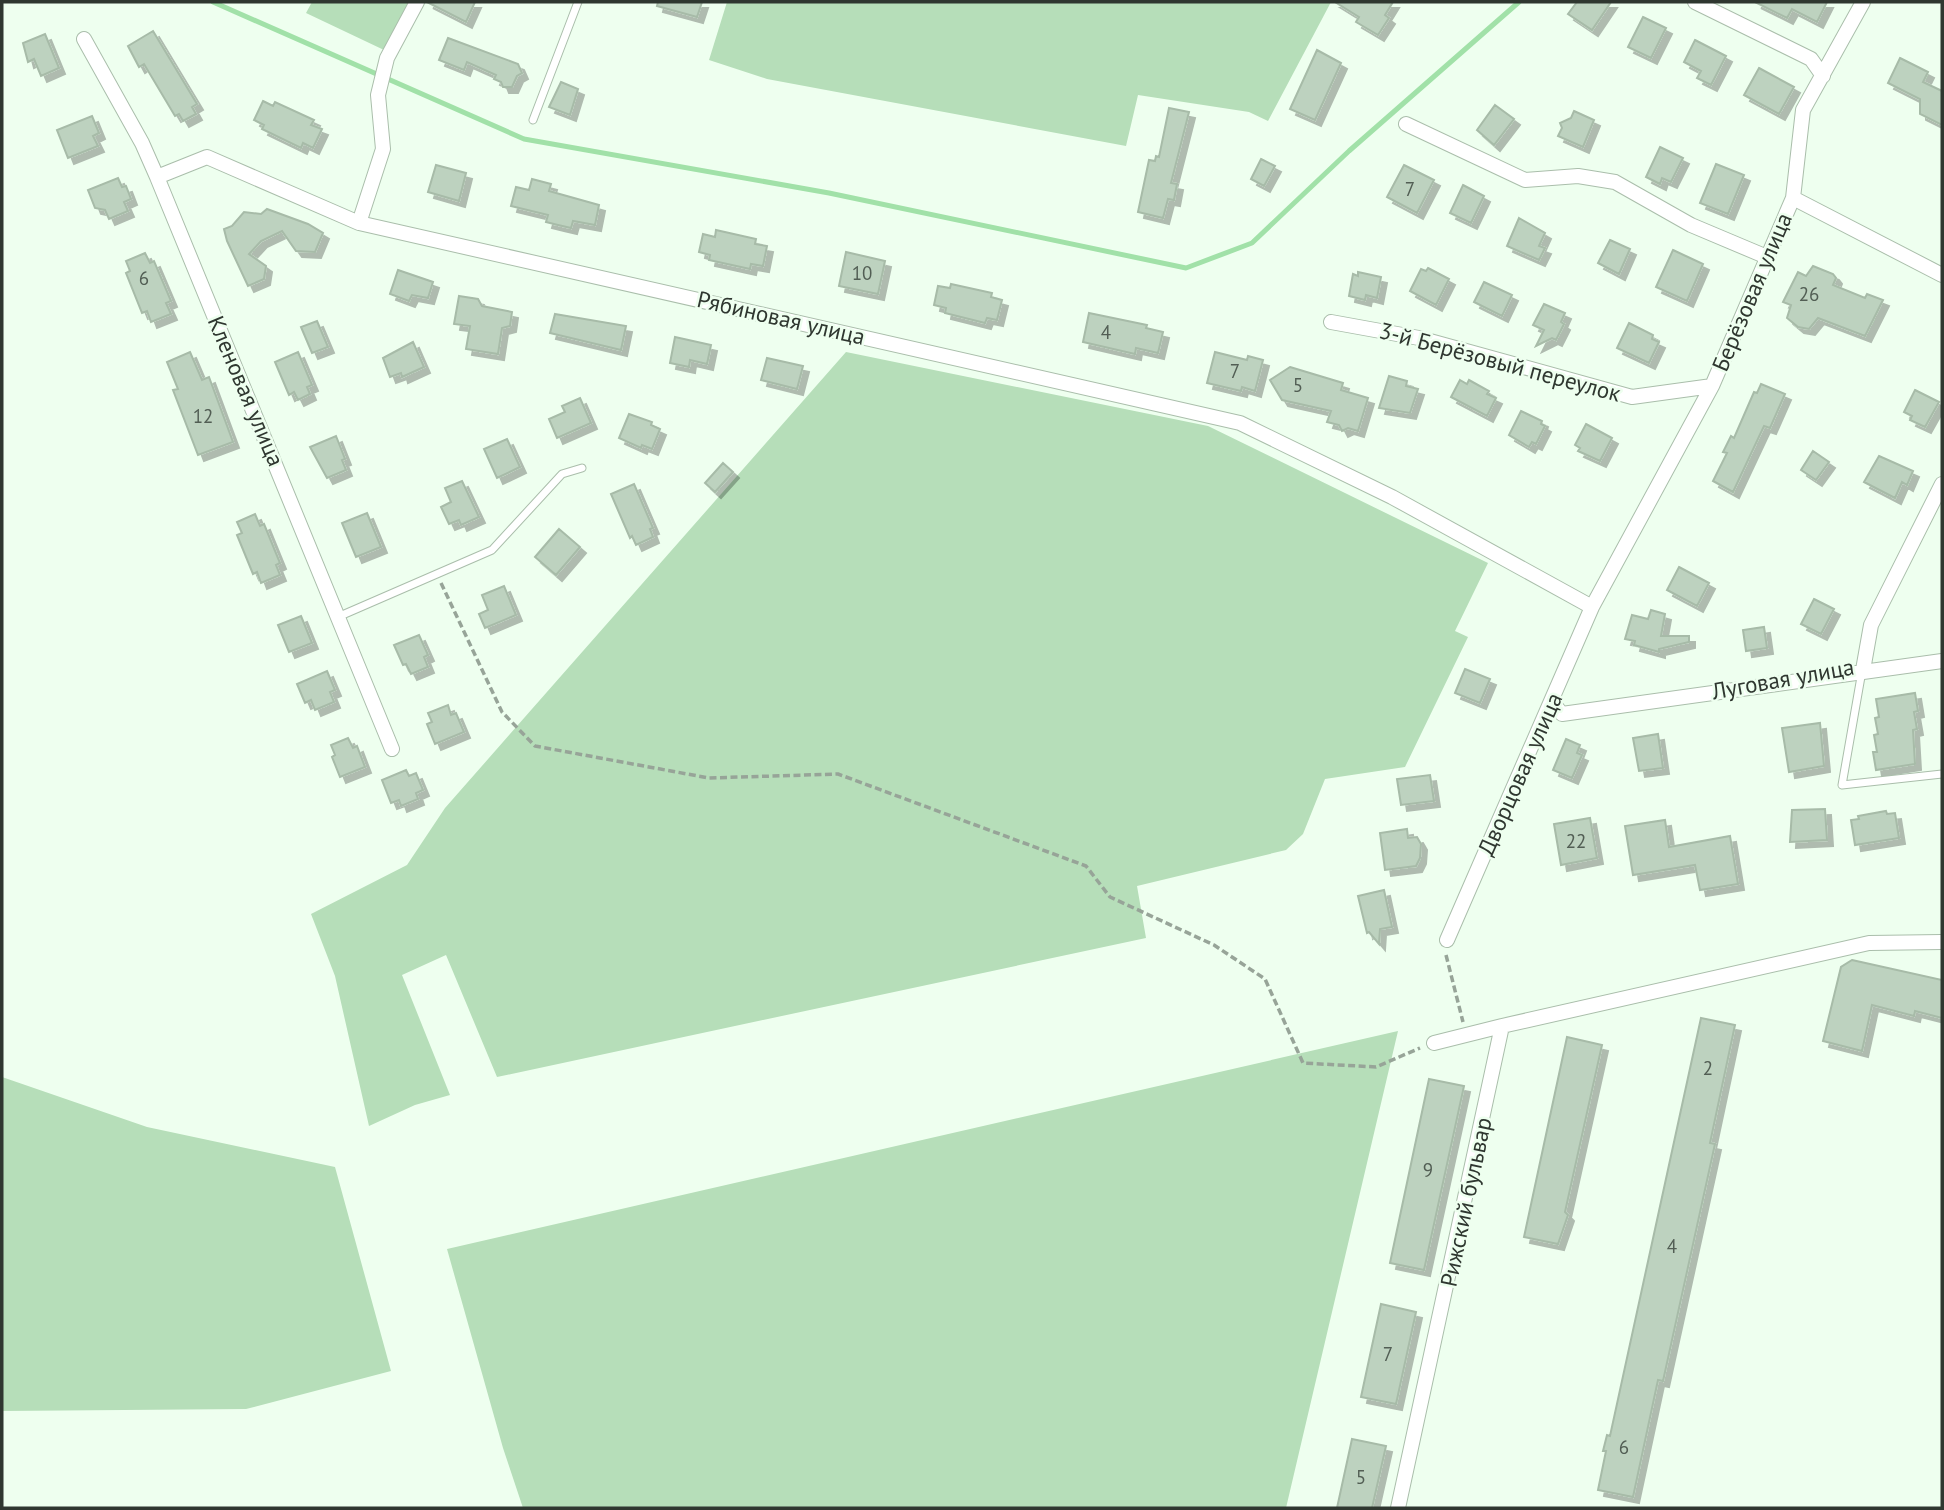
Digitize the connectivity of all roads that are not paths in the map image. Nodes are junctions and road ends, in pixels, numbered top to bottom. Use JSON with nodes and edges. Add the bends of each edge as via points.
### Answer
{"nodes":[{"id":1,"x":417,"y":2,"type":"edge"},
{"id":2,"x":578,"y":2,"type":"edge"},
{"id":3,"x":1695,"y":2,"type":"edge"},
{"id":4,"x":1863,"y":2,"type":"edge"},
{"id":5,"x":84,"y":40,"type":"dead end"},
{"id":6,"x":1823,"y":76,"type":"junction"},
{"id":7,"x":533,"y":120,"type":"dead end"},
{"id":8,"x":1406,"y":124,"type":"dead end"},
{"id":9,"x":157,"y":177,"type":"junction"},
{"id":10,"x":1793,"y":198,"type":"junction"},
{"id":11,"x":359,"y":223,"type":"junction"},
{"id":12,"x":1767,"y":257,"type":"junction"},
{"id":13,"x":1942,"y":275,"type":"edge"},
{"id":14,"x":1331,"y":321,"type":"dead end"},
{"id":15,"x":1712,"y":386,"type":"junction"},
{"id":16,"x":582,"y":468,"type":"dead end"},
{"id":17,"x":1942,"y":484,"type":"edge"},
{"id":18,"x":1592,"y":607,"type":"junction"},
{"id":19,"x":340,"y":616,"type":"junction"},
{"id":20,"x":1942,"y":661,"type":"edge"},
{"id":21,"x":1863,"y":670,"type":"junction"},
{"id":22,"x":1552,"y":702,"type":"junction"},
{"id":23,"x":392,"y":749,"type":"dead end"},
{"id":24,"x":1942,"y":774,"type":"edge"},
{"id":25,"x":1447,"y":940,"type":"dead end"},
{"id":26,"x":1942,"y":942,"type":"edge"},
{"id":27,"x":1502,"y":1026,"type":"junction"},
{"id":28,"x":1434,"y":1043,"type":"road end"},
{"id":29,"x":1398,"y":1508,"type":"edge"}],
"edges":[{"from":1,"to":11,"type":"street","via":[[387,58],[379,95],[383,149]]},
{"from":2,"to":7,"type":"lane"},
{"from":3,"to":6,"type":"street","via":[[1811,60]]},
{"from":4,"to":6,"type":"street","name":"Берёзовая улица"},
{"from":5,"to":9,"type":"street","name":"Кленовая улица"},
{"from":6,"to":10,"type":"street","name":"Берёзовая улица","via":[[1803,110]]},
{"from":8,"to":12,"type":"street","via":[[1525,180],[1578,176],[1615,182],[1691,225]]},
{"from":9,"to":11,"type":"street","name":"Рябиновая улица","via":[[207,157]]},
{"from":9,"to":19,"type":"street","name":"Кленовая улица"},
{"from":10,"to":12,"type":"street","name":"Берёзовая улица"},
{"from":10,"to":13,"type":"street","name":"Берёзовая улица"},
{"from":11,"to":18,"type":"street","name":"Рябиновая улица","via":[[1240,423],[1392,497]]},
{"from":12,"to":15,"type":"street","name":"Берёзовая улица"},
{"from":14,"to":15,"type":"street","name":"3-й Берёзовый переулок","via":[[1419,338],[1632,397]]},
{"from":15,"to":18,"type":"street","name":"Берёзовая улица"},
{"from":16,"to":19,"type":"lane","via":[[562,474],[492,550]]},
{"from":17,"to":21,"type":"street","name":"Луговая улица","via":[[1871,625]]},
{"from":18,"to":22,"type":"street","name":"Дворцовая улица"},
{"from":19,"to":23,"type":"street","name":"Кленовая улица"},
{"from":20,"to":21,"type":"street"},
{"from":21,"to":22,"type":"street","name":"Луговая улица","via":[[1562,714]]},
{"from":21,"to":24,"type":"lane","via":[[1842,785]]},
{"from":22,"to":25,"type":"street","name":"Дворцовая улица"},
{"from":26,"to":27,"type":"street","via":[[1869,943]]},
{"from":27,"to":28,"type":"street"},
{"from":27,"to":29,"type":"street","name":"Рижский бульвар"}]}
